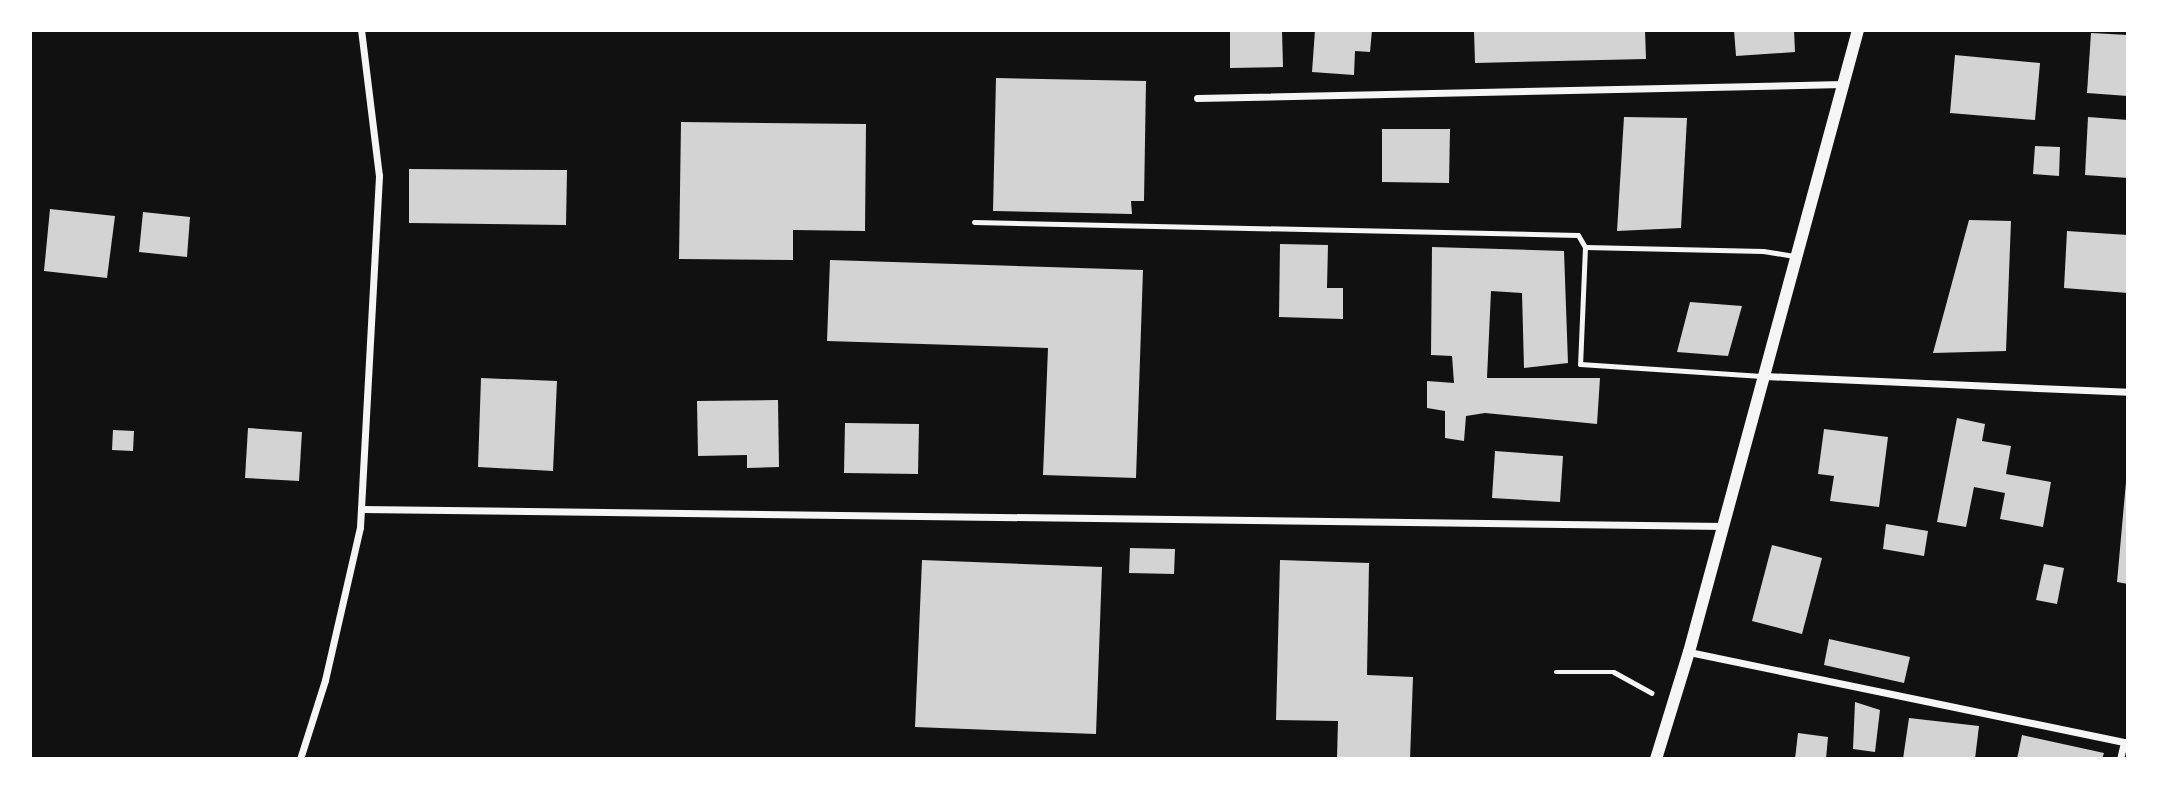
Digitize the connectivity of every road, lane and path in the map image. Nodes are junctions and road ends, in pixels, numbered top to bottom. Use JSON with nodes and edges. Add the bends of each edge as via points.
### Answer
{"nodes":[{"id":1,"x":361,"y":30,"type":"edge"},
{"id":2,"x":1858,"y":30,"type":"edge"},
{"id":3,"x":1843,"y":84,"type":"junction"},
{"id":4,"x":1197,"y":98,"type":"dead end"},
{"id":5,"x":974,"y":222,"type":"dead end"},
{"id":6,"x":1585,"y":247,"type":"junction"},
{"id":7,"x":1798,"y":256,"type":"junction"},
{"id":8,"x":1765,"y":376,"type":"junction"},
{"id":9,"x":2128,"y":392,"type":"edge"},
{"id":10,"x":361,"y":509,"type":"junction"},
{"id":11,"x":1724,"y":526,"type":"junction"},
{"id":12,"x":1689,"y":652,"type":"junction"},
{"id":13,"x":1556,"y":673,"type":"dead end"},
{"id":14,"x":1652,"y":693,"type":"dead end"},
{"id":15,"x":300,"y":759,"type":"edge"},
{"id":16,"x":1656,"y":759,"type":"edge"},
{"id":17,"x":2120,"y":759,"type":"edge"}],
"edges":[{"from":1,"to":10,"type":"street","via":[[379,176]]},
{"from":2,"to":3,"type":"street"},
{"from":3,"to":4,"type":"street"},
{"from":3,"to":7,"type":"street"},
{"from":5,"to":6,"type":"lane","via":[[1578,235]]},
{"from":6,"to":7,"type":"lane","via":[[1763,251]]},
{"from":6,"to":8,"type":"lane","via":[[1580,365]]},
{"from":7,"to":8,"type":"street"},
{"from":8,"to":9,"type":"street"},
{"from":8,"to":11,"type":"street"},
{"from":10,"to":11,"type":"street"},
{"from":10,"to":15,"type":"street","via":[[324,680]]},
{"from":11,"to":12,"type":"street"},
{"from":12,"to":16,"type":"street"},
{"from":12,"to":17,"type":"street","via":[[2124,742]]},
{"from":13,"to":14,"type":"path","via":[[1614,672]]}]}
